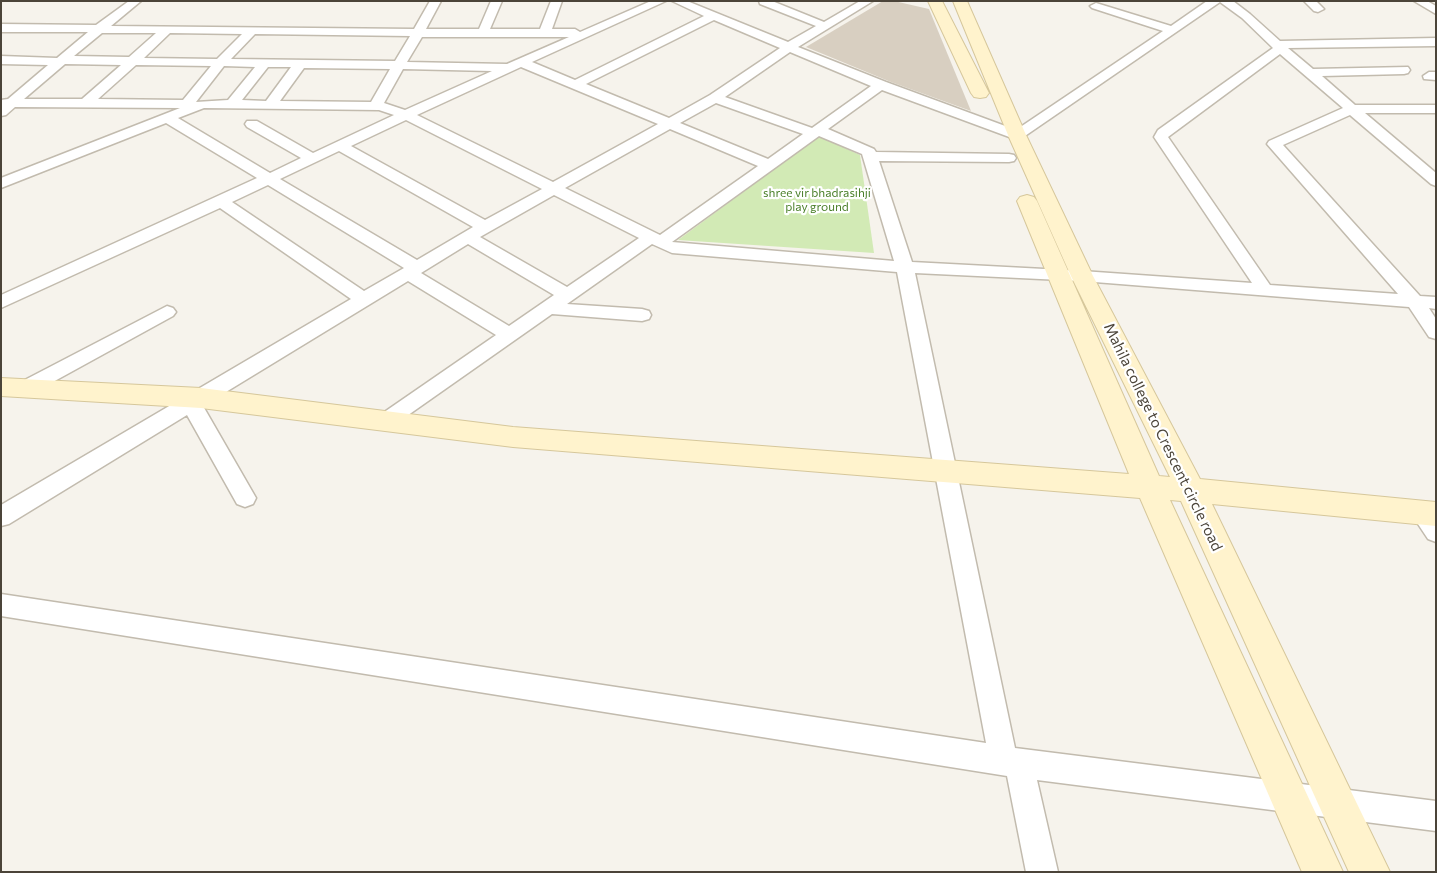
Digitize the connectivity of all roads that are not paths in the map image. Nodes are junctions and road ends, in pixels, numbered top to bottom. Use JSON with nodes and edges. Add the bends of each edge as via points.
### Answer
{"nodes":[{"id":1,"x":136,"y":1,"type":"edge"},
{"id":2,"x":436,"y":1,"type":"edge"},
{"id":3,"x":497,"y":1,"type":"edge"},
{"id":4,"x":557,"y":1,"type":"edge"},
{"id":5,"x":661,"y":1,"type":"edge"},
{"id":6,"x":678,"y":1,"type":"edge"},
{"id":7,"x":868,"y":1,"type":"edge"},
{"id":8,"x":935,"y":1,"type":"edge"},
{"id":9,"x":959,"y":1,"type":"edge"},
{"id":10,"x":1215,"y":1,"type":"edge"},
{"id":11,"x":1225,"y":1,"type":"edge"},
{"id":12,"x":1420,"y":1,"type":"edge"},
{"id":13,"x":764,"y":2,"type":"edge"},
{"id":14,"x":1096,"y":6,"type":"dead end"},
{"id":15,"x":1436,"y":11,"type":"edge"},
{"id":16,"x":714,"y":16,"type":"junction"},
{"id":17,"x":826,"y":26,"type":"junction"},
{"id":18,"x":1,"y":28,"type":"edge"},
{"id":19,"x":99,"y":29,"type":"junction"},
{"id":20,"x":167,"y":30,"type":"junction"},
{"id":21,"x":253,"y":30,"type":"junction"},
{"id":22,"x":1172,"y":30,"type":"junction"},
{"id":23,"x":295,"y":31,"type":"junction"},
{"id":24,"x":418,"y":33,"type":"junction"},
{"id":25,"x":483,"y":33,"type":"junction"},
{"id":26,"x":545,"y":33,"type":"junction"},
{"id":27,"x":585,"y":33,"type":"junction"},
{"id":28,"x":1436,"y":42,"type":"edge"},
{"id":29,"x":789,"y":47,"type":"junction"},
{"id":30,"x":1279,"y":47,"type":"junction"},
{"id":31,"x":1,"y":60,"type":"edge"},
{"id":32,"x":61,"y":61,"type":"junction"},
{"id":33,"x":132,"y":61,"type":"junction"},
{"id":34,"x":221,"y":62,"type":"junction"},
{"id":35,"x":267,"y":63,"type":"junction"},
{"id":36,"x":301,"y":63,"type":"junction"},
{"id":37,"x":400,"y":64,"type":"junction"},
{"id":38,"x":515,"y":65,"type":"junction"},
{"id":39,"x":1404,"y":70,"type":"dead end"},
{"id":40,"x":1309,"y":72,"type":"junction"},
{"id":41,"x":576,"y":84,"type":"junction"},
{"id":42,"x":881,"y":85,"type":"junction"},
{"id":43,"x":715,"y":98,"type":"junction"},
{"id":44,"x":86,"y":103,"type":"junction"},
{"id":45,"x":194,"y":104,"type":"junction"},
{"id":46,"x":231,"y":105,"type":"junction"},
{"id":47,"x":270,"y":105,"type":"junction"},
{"id":48,"x":5,"y":106,"type":"edge"},
{"id":49,"x":375,"y":106,"type":"junction"},
{"id":50,"x":1352,"y":109,"type":"junction"},
{"id":51,"x":1436,"y":109,"type":"edge"},
{"id":52,"x":407,"y":115,"type":"junction"},
{"id":53,"x":168,"y":118,"type":"junction"},
{"id":54,"x":670,"y":123,"type":"junction"},
{"id":55,"x":252,"y":124,"type":"dead end"},
{"id":56,"x":816,"y":132,"type":"junction"},
{"id":57,"x":1008,"y":140,"type":"junction"},
{"id":58,"x":340,"y":146,"type":"junction"},
{"id":59,"x":870,"y":156,"type":"junction"},
{"id":60,"x":313,"y":159,"type":"junction"},
{"id":61,"x":769,"y":165,"type":"junction"},
{"id":62,"x":270,"y":180,"type":"junction"},
{"id":63,"x":1436,"y":181,"type":"edge"},
{"id":64,"x":1,"y":183,"type":"edge"},
{"id":65,"x":555,"y":188,"type":"junction"},
{"id":66,"x":222,"y":202,"type":"junction"},
{"id":67,"x":485,"y":227,"type":"junction"},
{"id":68,"x":468,"y":237,"type":"junction"},
{"id":69,"x":656,"y":239,"type":"junction"},
{"id":70,"x":905,"y":267,"type":"junction"},
{"id":71,"x":413,"y":271,"type":"junction"},
{"id":72,"x":1070,"y":276,"type":"junction"},
{"id":73,"x":1265,"y":290,"type":"junction"},
{"id":74,"x":567,"y":296,"type":"junction"},
{"id":75,"x":363,"y":299,"type":"junction"},
{"id":76,"x":1,"y":302,"type":"edge"},
{"id":77,"x":1415,"y":302,"type":"junction"},
{"id":78,"x":1436,"y":304,"type":"edge"},
{"id":79,"x":548,"y":308,"type":"junction"},
{"id":80,"x":167,"y":312,"type":"dead end"},
{"id":81,"x":642,"y":315,"type":"dead end"},
{"id":82,"x":1436,"y":333,"type":"edge"},
{"id":83,"x":510,"y":335,"type":"junction"},
{"id":84,"x":13,"y":388,"type":"edge"},
{"id":85,"x":196,"y":401,"type":"junction"},
{"id":86,"x":387,"y":420,"type":"junction"},
{"id":87,"x":944,"y":470,"type":"junction"},
{"id":88,"x":1149,"y":486,"type":"junction"},
{"id":89,"x":1191,"y":490,"type":"junction"},
{"id":90,"x":245,"y":498,"type":"dead end"},
{"id":91,"x":1,"y":517,"type":"edge"},
{"id":92,"x":1431,"y":519,"type":"edge"},
{"id":93,"x":1,"y":605,"type":"edge"},
{"id":94,"x":1011,"y":761,"type":"junction"},
{"id":95,"x":1290,"y":798,"type":"junction"},
{"id":96,"x":1338,"y":804,"type":"junction"},
{"id":97,"x":1436,"y":816,"type":"edge"},
{"id":98,"x":1042,"y":872,"type":"edge"},
{"id":99,"x":1323,"y":872,"type":"edge"},
{"id":100,"x":1370,"y":872,"type":"edge"}],
"edges":[{"from":1,"to":19,"type":"street"},
{"from":2,"to":24,"type":"street"},
{"from":3,"to":25,"type":"street"},
{"from":4,"to":26,"type":"street"},
{"from":5,"to":27,"type":"street"},
{"from":6,"to":16,"type":"street"},
{"from":7,"to":17,"type":"street"},
{"from":8,"to":9,"type":"main road"},
{"from":8,"to":57,"type":"main road","name":"Mahila college to Crescent circle road"},
{"from":9,"to":57,"type":"main road","name":"Mahila college to Crescent circle road"},
{"from":10,"to":22,"type":"street"},
{"from":11,"to":30,"type":"street"},
{"from":12,"to":15,"type":"street"},
{"from":13,"to":17,"type":"street"},
{"from":14,"to":22,"type":"street"},
{"from":16,"to":29,"type":"street"},
{"from":16,"to":41,"type":"street"},
{"from":17,"to":29,"type":"street"},
{"from":18,"to":19,"type":"street"},
{"from":19,"to":20,"type":"street"},
{"from":19,"to":32,"type":"street"},
{"from":20,"to":21,"type":"street"},
{"from":20,"to":33,"type":"street"},
{"from":21,"to":23,"type":"street"},
{"from":21,"to":34,"type":"street"},
{"from":22,"to":57,"type":"street"},
{"from":23,"to":24,"type":"street"},
{"from":23,"to":35,"type":"street"},
{"from":24,"to":25,"type":"street"},
{"from":24,"to":37,"type":"street"},
{"from":25,"to":26,"type":"street"},
{"from":26,"to":27,"type":"street"},
{"from":27,"to":38,"type":"street"},
{"from":28,"to":30,"type":"street"},
{"from":29,"to":42,"type":"street"},
{"from":29,"to":43,"type":"street"},
{"from":30,"to":40,"type":"street"},
{"from":30,"to":73,"type":"street","via":[[1161,137]]},
{"from":31,"to":32,"type":"street"},
{"from":32,"to":33,"type":"street"},
{"from":32,"to":48,"type":"street"},
{"from":33,"to":34,"type":"street"},
{"from":33,"to":44,"type":"street"},
{"from":34,"to":35,"type":"street"},
{"from":34,"to":45,"type":"street"},
{"from":35,"to":36,"type":"street"},
{"from":35,"to":46,"type":"street"},
{"from":36,"to":37,"type":"street"},
{"from":36,"to":47,"type":"street"},
{"from":37,"to":38,"type":"street"},
{"from":37,"to":49,"type":"street"},
{"from":38,"to":41,"type":"street"},
{"from":38,"to":52,"type":"street"},
{"from":39,"to":40,"type":"street"},
{"from":40,"to":50,"type":"street"},
{"from":41,"to":54,"type":"street"},
{"from":42,"to":56,"type":"street"},
{"from":42,"to":57,"type":"street"},
{"from":43,"to":54,"type":"street"},
{"from":43,"to":56,"type":"street"},
{"from":44,"to":45,"type":"street"},
{"from":44,"to":48,"type":"street"},
{"from":45,"to":46,"type":"street"},
{"from":45,"to":53,"type":"street"},
{"from":46,"to":47,"type":"street"},
{"from":47,"to":49,"type":"street"},
{"from":49,"to":52,"type":"street"},
{"from":50,"to":51,"type":"street"},
{"from":50,"to":63,"type":"street"},
{"from":50,"to":77,"type":"street","via":[[1274,144]]},
{"from":52,"to":58,"type":"street"},
{"from":52,"to":65,"type":"street"},
{"from":53,"to":62,"type":"street"},
{"from":53,"to":64,"type":"street"},
{"from":54,"to":61,"type":"street"},
{"from":54,"to":65,"type":"street"},
{"from":55,"to":60,"type":"street"},
{"from":56,"to":59,"type":"street","via":[[868,152]]},
{"from":56,"to":61,"type":"street"},
{"from":57,"to":59,"type":"street"},
{"from":57,"to":72,"type":"main road","name":"Mahila college to Crescent circle road"},
{"from":58,"to":60,"type":"street"},
{"from":58,"to":67,"type":"street"},
{"from":59,"to":70,"type":"street"},
{"from":60,"to":62,"type":"street"},
{"from":61,"to":69,"type":"street"},
{"from":62,"to":66,"type":"street"},
{"from":62,"to":71,"type":"street"},
{"from":65,"to":67,"type":"street"},
{"from":65,"to":69,"type":"street"},
{"from":66,"to":75,"type":"street"},
{"from":66,"to":76,"type":"street"},
{"from":67,"to":68,"type":"street"},
{"from":68,"to":71,"type":"street"},
{"from":68,"to":74,"type":"street"},
{"from":69,"to":70,"type":"street","via":[[672,248]]},
{"from":69,"to":74,"type":"street"},
{"from":70,"to":72,"type":"street"},
{"from":70,"to":87,"type":"street"},
{"from":71,"to":75,"type":"street"},
{"from":71,"to":83,"type":"street"},
{"from":72,"to":73,"type":"street"},
{"from":72,"to":88,"type":"main road","name":"Mahila college to Crescent circle road"},
{"from":72,"to":89,"type":"main road","name":"Mahila college to Crescent circle road"},
{"from":73,"to":77,"type":"street"},
{"from":74,"to":79,"type":"street"},
{"from":75,"to":85,"type":"street"},
{"from":77,"to":78,"type":"street"},
{"from":77,"to":82,"type":"street"},
{"from":79,"to":81,"type":"street"},
{"from":79,"to":83,"type":"street"},
{"from":80,"to":84,"type":"street"},
{"from":83,"to":86,"type":"street"},
{"from":84,"to":85,"type":"main road"},
{"from":85,"to":86,"type":"main road"},
{"from":85,"to":90,"type":"street"},
{"from":85,"to":91,"type":"street"},
{"from":86,"to":87,"type":"main road","via":[[513,437]]},
{"from":87,"to":88,"type":"main road"},
{"from":87,"to":94,"type":"street"},
{"from":88,"to":89,"type":"main road"},
{"from":88,"to":95,"type":"main road","name":"Mahila college to Crescent circle road"},
{"from":89,"to":92,"type":"main road"},
{"from":89,"to":96,"type":"main road","name":"Mahila college to Crescent circle road"},
{"from":93,"to":94,"type":"street"},
{"from":94,"to":95,"type":"street"},
{"from":94,"to":98,"type":"street"},
{"from":95,"to":96,"type":"street"},
{"from":95,"to":99,"type":"main road","name":"Mahila college to Crescent circle road"},
{"from":96,"to":97,"type":"street"},
{"from":96,"to":100,"type":"main road","name":"Mahila college to Crescent circle road"}]}
